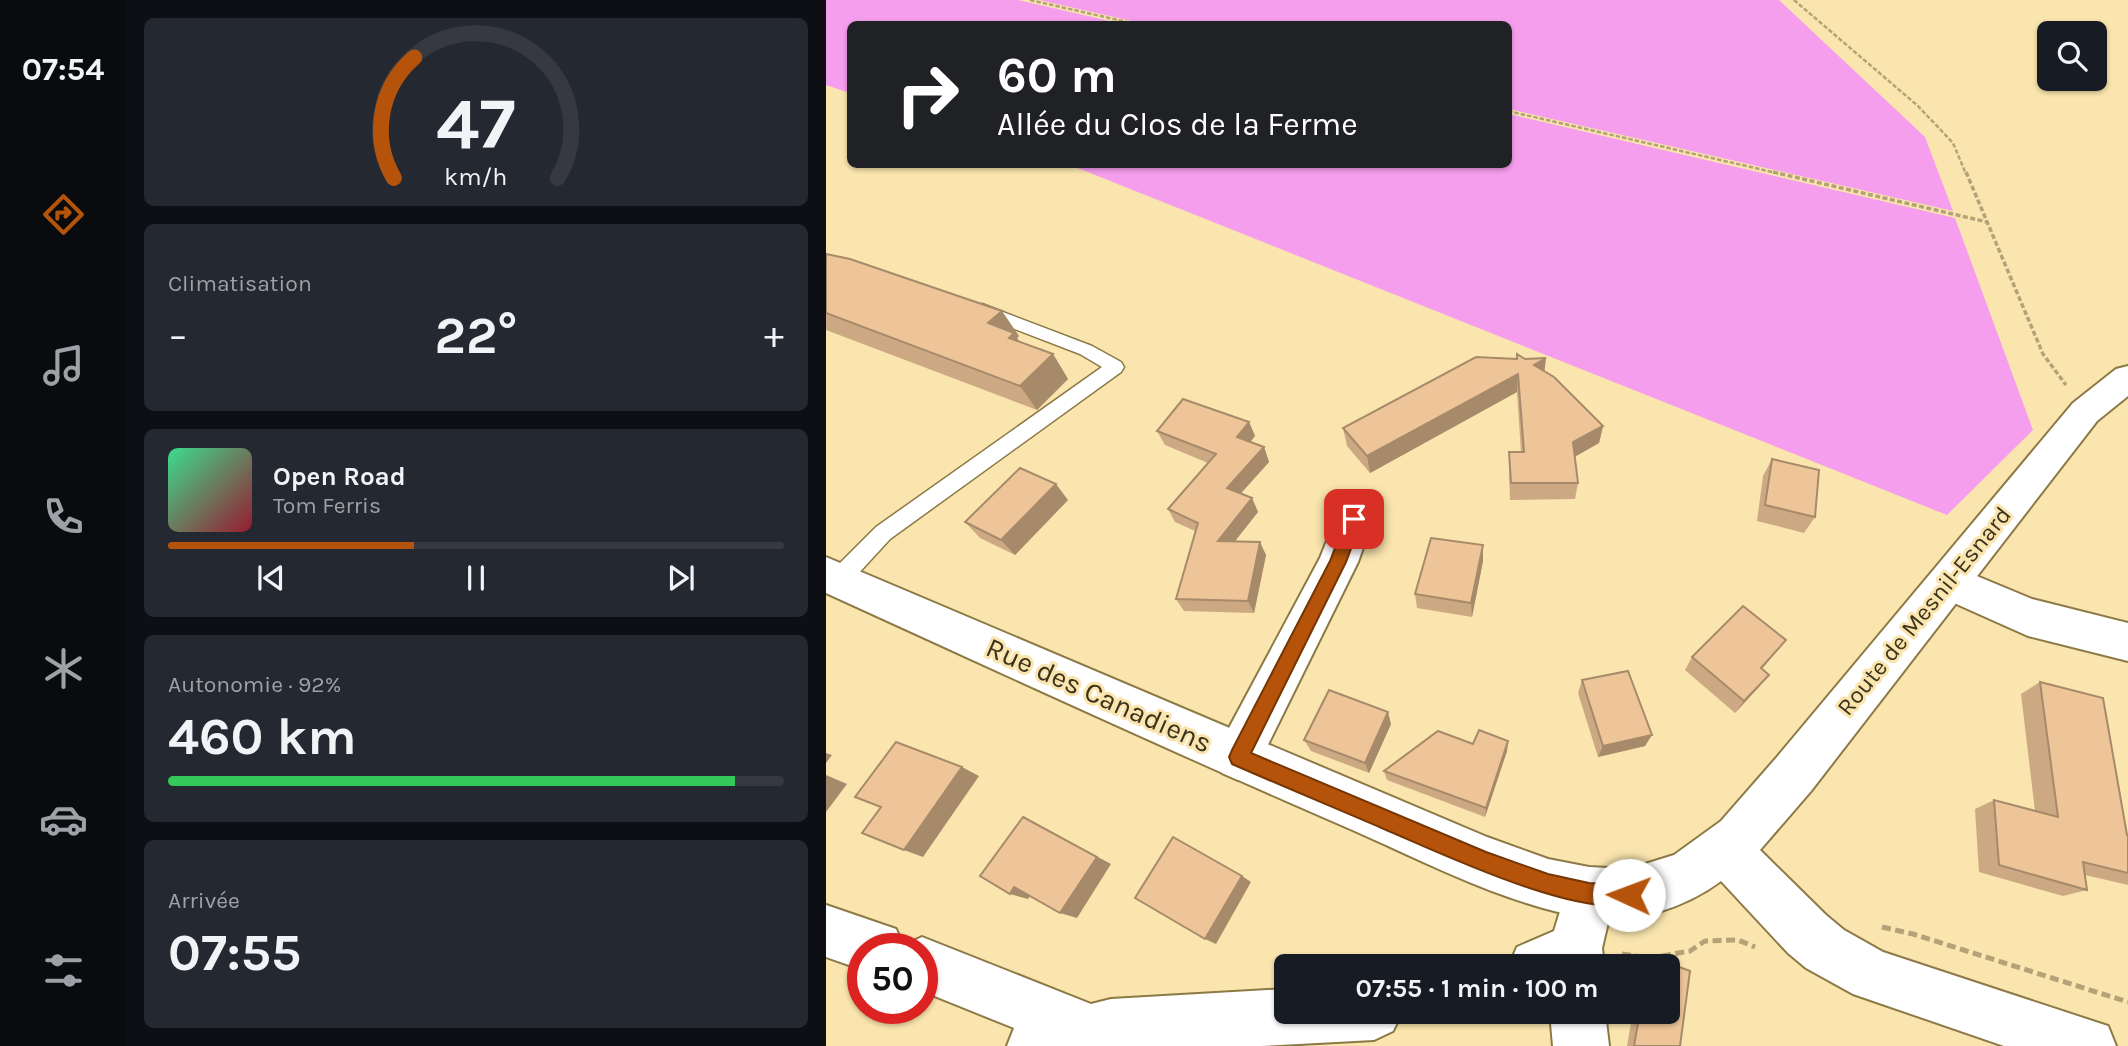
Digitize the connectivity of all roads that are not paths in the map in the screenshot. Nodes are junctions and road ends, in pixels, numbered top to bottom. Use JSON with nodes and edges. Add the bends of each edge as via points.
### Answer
{"nodes":[{"id":1,"x":970,"y":306,"type":"edge"},
{"id":2,"x":2128,"y":378,"type":"edge"},
{"id":3,"x":1354,"y":519,"type":"dead end"},
{"id":4,"x":832,"y":577,"type":"edge"},
{"id":5,"x":1948,"y":582,"type":"junction"},
{"id":6,"x":2128,"y":642,"type":"edge"},
{"id":7,"x":1238,"y":757,"type":"junction"},
{"id":8,"x":1725,"y":849,"type":"junction"},
{"id":9,"x":1589,"y":893,"type":"junction"},
{"id":10,"x":826,"y":931,"type":"edge"},
{"id":11,"x":847,"y":938,"type":"edge"},
{"id":12,"x":1565,"y":954,"type":"edge"},
{"id":13,"x":938,"y":971,"type":"edge"},
{"id":14,"x":1274,"y":1018,"type":"edge"},
{"id":15,"x":1579,"y":1024,"type":"edge"},
{"id":16,"x":1088,"y":1039,"type":"edge"},
{"id":17,"x":1035,"y":1046,"type":"edge"},
{"id":18,"x":1581,"y":1046,"type":"edge"},
{"id":19,"x":2088,"y":1046,"type":"edge"}],
"edges":[{"from":1,"to":4,"type":"lane","via":[[1086,350],[1115,367],[883,533]]},
{"from":2,"to":5,"type":"street","name":"Route de Mesnil-Esnard","via":[[2085,412]]},
{"from":3,"to":7,"type":"street","via":[[1338,562]]},
{"from":4,"to":7,"type":"street","name":"Rue des Canadiens"},
{"from":5,"to":6,"type":"street","via":[[2028,617]]},
{"from":5,"to":8,"type":"street","name":"Route de Mesnil-Esnard","via":[[1794,774]]},
{"from":7,"to":9,"type":"street","name":"Rue des Canadiens","via":[[1486,862]]},
{"from":8,"to":9,"type":"street","name":"Rue des Canadiens","via":[[1688,875],[1652,888],[1629,895]]},
{"from":8,"to":19,"type":"street","via":[[1816,942],[1872,975]]},
{"from":9,"to":12,"type":"street"},
{"from":10,"to":11,"type":"street"},
{"from":13,"to":16,"type":"street"},
{"from":14,"to":16,"type":"street","via":[[1111,1027]]},
{"from":15,"to":18,"type":"street"},
{"from":16,"to":17,"type":"street"}]}
